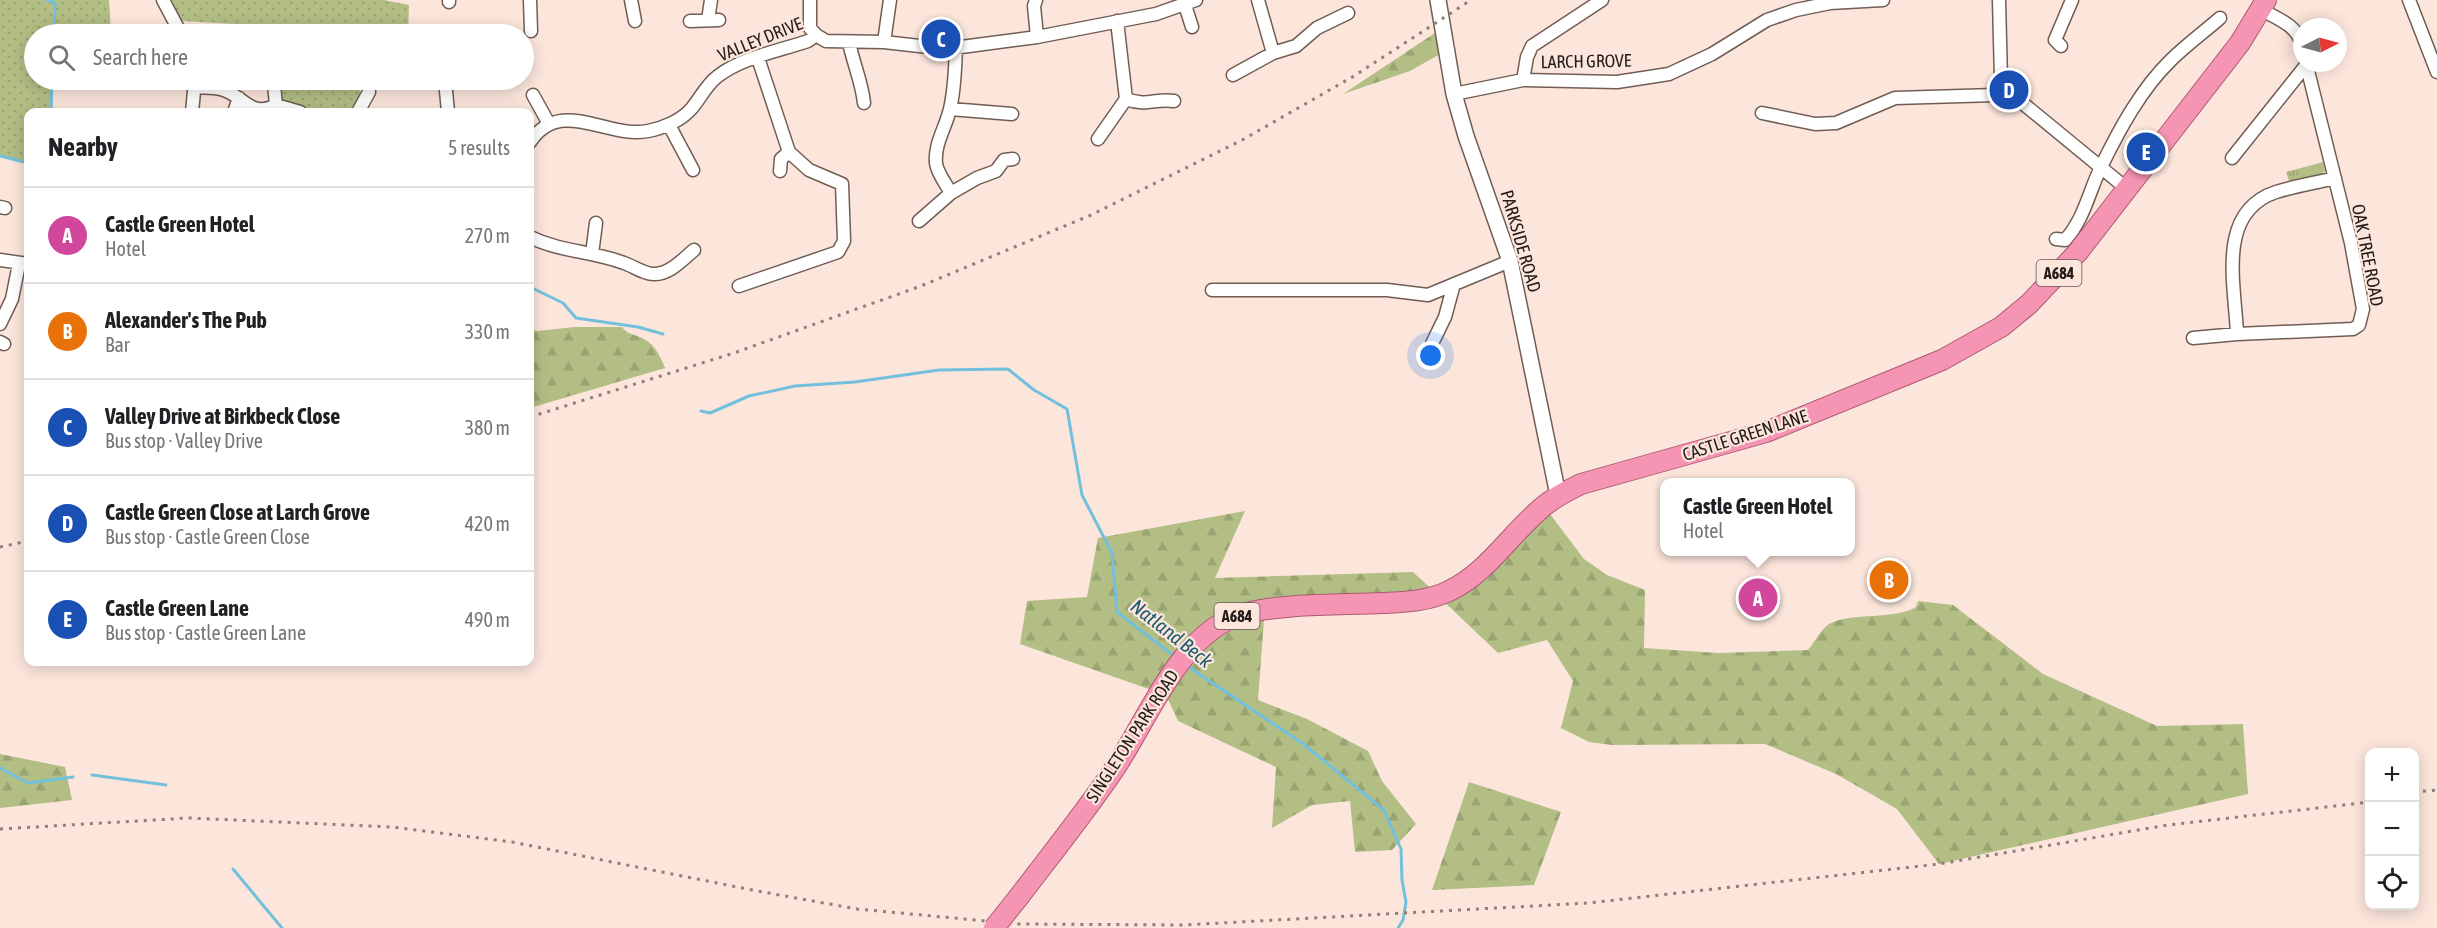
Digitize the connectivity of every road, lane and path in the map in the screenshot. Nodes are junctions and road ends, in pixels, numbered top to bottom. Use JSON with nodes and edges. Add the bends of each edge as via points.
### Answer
{"nodes":[{"id":1,"x":163,"y":0,"type":"edge"},
{"id":2,"x":530,"y":0,"type":"edge"},
{"id":3,"x":631,"y":0,"type":"edge"},
{"id":4,"x":711,"y":0,"type":"edge"},
{"id":5,"x":810,"y":0,"type":"edge"},
{"id":6,"x":890,"y":0,"type":"edge"},
{"id":7,"x":1036,"y":0,"type":"edge"},
{"id":8,"x":1152,"y":0,"type":"edge"},
{"id":9,"x":1258,"y":0,"type":"edge"},
{"id":10,"x":1438,"y":0,"type":"edge"},
{"id":11,"x":1602,"y":0,"type":"edge"},
{"id":12,"x":1883,"y":0,"type":"edge"},
{"id":13,"x":1999,"y":0,"type":"edge"},
{"id":14,"x":2072,"y":0,"type":"edge"},
{"id":15,"x":2409,"y":0,"type":"edge"},
{"id":16,"x":1191,"y":2,"type":"edge"},
{"id":17,"x":1829,"y":2,"type":"edge"},
{"id":18,"x":2264,"y":5,"type":"edge"},
{"id":19,"x":1348,"y":13,"type":"dead end"},
{"id":20,"x":1156,"y":14,"type":"junction"},
{"id":21,"x":2220,"y":18,"type":"dead end"},
{"id":22,"x":635,"y":21,"type":"dead end"},
{"id":23,"x":690,"y":21,"type":"dead end"},
{"id":24,"x":1117,"y":21,"type":"junction"},
{"id":25,"x":176,"y":24,"type":"edge"},
{"id":26,"x":531,"y":24,"type":"edge"},
{"id":27,"x":1192,"y":27,"type":"dead end"},
{"id":28,"x":2293,"y":28,"type":"edge"},
{"id":29,"x":816,"y":35,"type":"junction"},
{"id":30,"x":1037,"y":37,"type":"junction"},
{"id":31,"x":849,"y":42,"type":"junction"},
{"id":32,"x":884,"y":42,"type":"junction"},
{"id":33,"x":2061,"y":46,"type":"dead end"},
{"id":34,"x":956,"y":47,"type":"junction"},
{"id":35,"x":1273,"y":52,"type":"junction"},
{"id":36,"x":758,"y":58,"type":"junction"},
{"id":37,"x":2299,"y":72,"type":"edge"},
{"id":38,"x":2308,"y":72,"type":"edge"},
{"id":39,"x":2437,"y":72,"type":"edge"},
{"id":40,"x":1233,"y":75,"type":"dead end"},
{"id":41,"x":1523,"y":80,"type":"junction"},
{"id":42,"x":194,"y":90,"type":"edge"},
{"id":43,"x":222,"y":90,"type":"edge"},
{"id":44,"x":274,"y":90,"type":"edge"},
{"id":45,"x":445,"y":90,"type":"edge"},
{"id":46,"x":2004,"y":91,"type":"junction"},
{"id":47,"x":369,"y":92,"type":"dead end"},
{"id":48,"x":1454,"y":94,"type":"junction"},
{"id":49,"x":533,"y":95,"type":"dead end"},
{"id":50,"x":239,"y":98,"type":"junction"},
{"id":51,"x":1126,"y":99,"type":"junction"},
{"id":52,"x":1174,"y":101,"type":"dead end"},
{"id":53,"x":864,"y":104,"type":"dead end"},
{"id":54,"x":276,"y":105,"type":"junction"},
{"id":55,"x":192,"y":108,"type":"edge"},
{"id":56,"x":235,"y":108,"type":"edge"},
{"id":57,"x":250,"y":108,"type":"edge"},
{"id":58,"x":271,"y":108,"type":"edge"},
{"id":59,"x":286,"y":108,"type":"edge"},
{"id":60,"x":360,"y":108,"type":"edge"},
{"id":61,"x":448,"y":108,"type":"edge"},
{"id":62,"x":950,"y":109,"type":"junction"},
{"id":63,"x":1762,"y":113,"type":"dead end"},
{"id":64,"x":1012,"y":114,"type":"dead end"},
{"id":65,"x":549,"y":124,"type":"junction"},
{"id":66,"x":669,"y":125,"type":"junction"},
{"id":67,"x":534,"y":136,"type":"edge"},
{"id":68,"x":1098,"y":139,"type":"dead end"},
{"id":69,"x":789,"y":152,"type":"junction"},
{"id":70,"x":2232,"y":158,"type":"dead end"},
{"id":71,"x":1013,"y":159,"type":"dead end"},
{"id":72,"x":2100,"y":168,"type":"junction"},
{"id":73,"x":693,"y":170,"type":"dead end"},
{"id":74,"x":780,"y":171,"type":"dead end"},
{"id":75,"x":2335,"y":178,"type":"junction"},
{"id":76,"x":2126,"y":188,"type":"junction"},
{"id":77,"x":951,"y":193,"type":"junction"},
{"id":78,"x":919,"y":221,"type":"dead end"},
{"id":79,"x":596,"y":223,"type":"dead end"},
{"id":80,"x":534,"y":239,"type":"edge"},
{"id":81,"x":2056,"y":239,"type":"dead end"},
{"id":82,"x":694,"y":250,"type":"dead end"},
{"id":83,"x":592,"y":254,"type":"junction"},
{"id":84,"x":0,"y":260,"type":"edge"},
{"id":85,"x":1510,"y":261,"type":"junction"},
{"id":86,"x":24,"y":264,"type":"edge"},
{"id":87,"x":1454,"y":284,"type":"junction"},
{"id":88,"x":739,"y":286,"type":"dead end"},
{"id":89,"x":1212,"y":290,"type":"dead end"},
{"id":90,"x":0,"y":324,"type":"edge"},
{"id":91,"x":2237,"y":333,"type":"junction"},
{"id":92,"x":2193,"y":338,"type":"dead end"},
{"id":93,"x":1427,"y":354,"type":"dead end"},
{"id":94,"x":1558,"y":495,"type":"junction"},
{"id":95,"x":994,"y":928,"type":"edge"}],
"edges":[{"from":1,"to":25,"type":"street"},
{"from":2,"to":26,"type":"street"},
{"from":3,"to":22,"type":"street"},
{"from":4,"to":23,"type":"street","via":[[713,20]]},
{"from":5,"to":29,"type":"street","via":[[810,28]]},
{"from":6,"to":32,"type":"street"},
{"from":7,"to":30,"type":"street"},
{"from":8,"to":20,"type":"street"},
{"from":9,"to":35,"type":"street"},
{"from":10,"to":48,"type":"street","name":"PARKSIDE ROAD"},
{"from":11,"to":41,"type":"street","via":[[1532,46]]},
{"from":12,"to":17,"type":"street","name":"LARCH GROVE"},
{"from":13,"to":46,"type":"street"},
{"from":14,"to":33,"type":"street","via":[[2055,40]]},
{"from":15,"to":39,"type":"street"},
{"from":16,"to":20,"type":"street","name":"VALLEY DRIVE"},
{"from":16,"to":27,"type":"street"},
{"from":17,"to":41,"type":"street","name":"LARCH GROVE","via":[[1767,20],[1712,54],[1669,74],[1617,82]]},
{"from":18,"to":28,"type":"street"},
{"from":18,"to":76,"type":"highway","name":"CASTLE GREEN LANE","number":"A684","via":[[2240,43]]},
{"from":19,"to":35,"type":"street","via":[[1331,20],[1296,46]]},
{"from":20,"to":24,"type":"street","name":"VALLEY DRIVE"},
{"from":21,"to":72,"type":"street","via":[[2170,60],[2155,78],[2128,116]]},
{"from":24,"to":30,"type":"street","name":"VALLEY DRIVE"},
{"from":24,"to":51,"type":"street"},
{"from":29,"to":31,"type":"street","name":"VALLEY DRIVE","via":[[826,41]]},
{"from":29,"to":36,"type":"street","name":"VALLEY DRIVE"},
{"from":30,"to":34,"type":"street","name":"VALLEY DRIVE"},
{"from":31,"to":32,"type":"street","name":"VALLEY DRIVE"},
{"from":31,"to":53,"type":"street","via":[[852,63],[863,86]]},
{"from":32,"to":34,"type":"street","name":"VALLEY DRIVE"},
{"from":34,"to":62,"type":"street"},
{"from":35,"to":40,"type":"street"},
{"from":36,"to":66,"type":"street","name":"VALLEY DRIVE","via":[[719,75],[690,110]]},
{"from":36,"to":69,"type":"street"},
{"from":37,"to":70,"type":"street"},
{"from":38,"to":75,"type":"street","name":"OAK TREE ROAD"},
{"from":41,"to":48,"type":"street","name":"LARCH GROVE"},
{"from":42,"to":55,"type":"street"},
{"from":43,"to":50,"type":"street"},
{"from":44,"to":54,"type":"street"},
{"from":45,"to":61,"type":"street"},
{"from":46,"to":63,"type":"street","via":[[1995,95],[1895,98],[1836,123],[1815,124]]},
{"from":46,"to":72,"type":"street"},
{"from":47,"to":60,"type":"street"},
{"from":48,"to":85,"type":"street","name":"PARKSIDE ROAD"},
{"from":49,"to":65,"type":"street"},
{"from":50,"to":56,"type":"street"},
{"from":50,"to":57,"type":"street"},
{"from":51,"to":52,"type":"street","via":[[1145,104],[1164,99]]},
{"from":51,"to":68,"type":"street"},
{"from":54,"to":58,"type":"street"},
{"from":54,"to":59,"type":"street"},
{"from":62,"to":64,"type":"street"},
{"from":62,"to":77,"type":"street","via":[[937,145],[936,165]]},
{"from":65,"to":66,"type":"street","name":"VALLEY DRIVE","via":[[577,120],[634,133]]},
{"from":65,"to":67,"type":"street"},
{"from":66,"to":73,"type":"street"},
{"from":69,"to":74,"type":"street","via":[[782,159]]},
{"from":69,"to":88,"type":"street","via":[[809,170],[842,183],[844,241],[838,252]]},
{"from":71,"to":77,"type":"street","via":[[1004,160],[996,171]]},
{"from":72,"to":76,"type":"street"},
{"from":72,"to":81,"type":"street","via":[[2074,230],[2065,240]]},
{"from":75,"to":91,"type":"street","via":[[2275,192],[2251,207],[2235,230]]},
{"from":75,"to":91,"type":"street","name":"OAK TREE ROAD","via":[[2363,309],[2359,325],[2353,329]]},
{"from":76,"to":94,"type":"highway","name":"CASTLE GREEN LANE","number":"A684","via":[[2052,281],[2001,327],[1967,348],[1766,432],[1610,475]]},
{"from":77,"to":78,"type":"street"},
{"from":79,"to":83,"type":"street"},
{"from":80,"to":83,"type":"street","via":[[568,251]]},
{"from":82,"to":83,"type":"street","via":[[669,270],[653,275]]},
{"from":84,"to":86,"type":"street"},
{"from":85,"to":87,"type":"street"},
{"from":85,"to":94,"type":"street","name":"PARKSIDE ROAD"},
{"from":86,"to":90,"type":"street"},
{"from":87,"to":89,"type":"street","via":[[1428,295],[1387,291]]},
{"from":87,"to":93,"type":"street","via":[[1445,316]]},
{"from":91,"to":92,"type":"street","name":"OAK TREE ROAD"},
{"from":94,"to":95,"type":"highway","name":"SINGLETON PARK ROAD","number":"A684","bridge":true,"via":[[1482,569],[1438,596],[1390,603],[1267,609],[1240,614],[1214,628],[1177,667],[1131,745]]}]}
